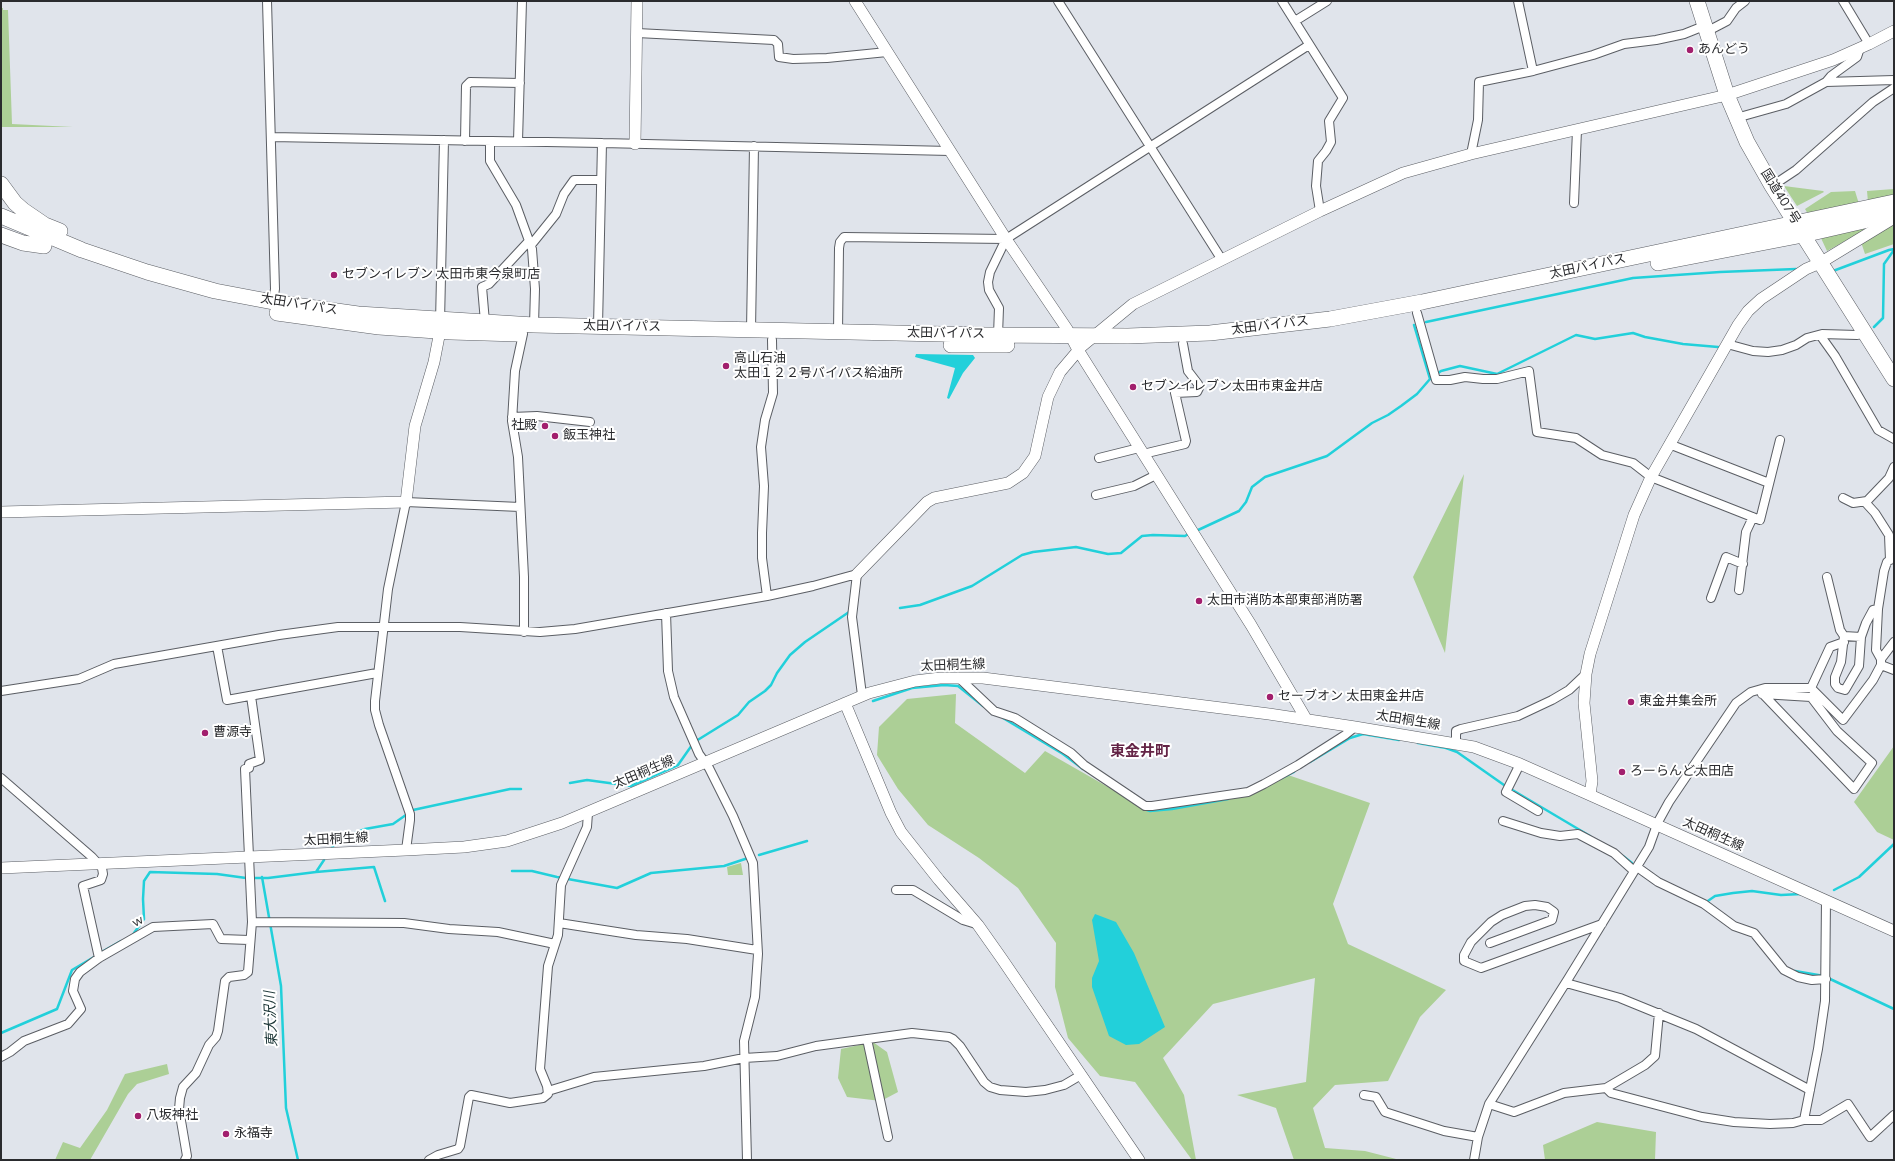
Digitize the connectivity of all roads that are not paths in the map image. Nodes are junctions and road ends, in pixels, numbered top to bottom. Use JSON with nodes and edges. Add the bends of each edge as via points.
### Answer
{"nodes":[{"id":1,"x":267,"y":1,"type":"edge"},
{"id":2,"x":522,"y":1,"type":"edge"},
{"id":3,"x":637,"y":1,"type":"edge"},
{"id":4,"x":855,"y":1,"type":"edge"},
{"id":5,"x":1058,"y":1,"type":"edge"},
{"id":6,"x":1282,"y":1,"type":"edge"},
{"id":7,"x":1327,"y":1,"type":"edge"},
{"id":8,"x":1518,"y":1,"type":"edge"},
{"id":9,"x":1697,"y":1,"type":"edge"},
{"id":10,"x":1745,"y":1,"type":"edge"},
{"id":11,"x":1843,"y":1,"type":"edge"},
{"id":12,"x":1295,"y":21,"type":"junction"},
{"id":13,"x":1705,"y":29,"type":"junction"},
{"id":14,"x":1894,"y":31,"type":"edge"},
{"id":15,"x":637,"y":33,"type":"junction"},
{"id":16,"x":1309,"y":45,"type":"junction"},
{"id":17,"x":1865,"y":46,"type":"junction"},
{"id":18,"x":887,"y":52,"type":"junction"},
{"id":19,"x":1533,"y":71,"type":"junction"},
{"id":20,"x":1894,"y":80,"type":"edge"},
{"id":21,"x":1826,"y":82,"type":"junction"},
{"id":22,"x":520,"y":83,"type":"junction"},
{"id":23,"x":1894,"y":88,"type":"edge"},
{"id":24,"x":1727,"y":95,"type":"junction"},
{"id":25,"x":1736,"y":118,"type":"junction"},
{"id":26,"x":1577,"y":130,"type":"junction"},
{"id":27,"x":271,"y":138,"type":"junction"},
{"id":28,"x":444,"y":140,"type":"junction"},
{"id":29,"x":465,"y":141,"type":"junction"},
{"id":30,"x":490,"y":141,"type":"junction"},
{"id":31,"x":518,"y":142,"type":"junction"},
{"id":32,"x":602,"y":143,"type":"junction"},
{"id":33,"x":635,"y":144,"type":"junction"},
{"id":34,"x":754,"y":146,"type":"junction"},
{"id":35,"x":1151,"y":146,"type":"junction"},
{"id":36,"x":950,"y":151,"type":"junction"},
{"id":37,"x":1472,"y":154,"type":"junction"},
{"id":38,"x":601,"y":180,"type":"junction"},
{"id":39,"x":1,"y":184,"type":"edge"},
{"id":40,"x":1772,"y":186,"type":"junction"},
{"id":41,"x":1894,"y":202,"type":"edge"},
{"id":42,"x":1574,"y":203,"type":"dead end"},
{"id":43,"x":1320,"y":210,"type":"junction"},
{"id":44,"x":1894,"y":214,"type":"edge"},
{"id":45,"x":1,"y":216,"type":"edge"},
{"id":46,"x":1894,"y":218,"type":"edge"},
{"id":47,"x":1,"y":227,"type":"edge"},
{"id":48,"x":1799,"y":229,"type":"junction"},
{"id":49,"x":1,"y":235,"type":"edge"},
{"id":50,"x":1006,"y":239,"type":"junction"},
{"id":51,"x":530,"y":243,"type":"junction"},
{"id":52,"x":44,"y":246,"type":"junction"},
{"id":53,"x":1222,"y":260,"type":"junction"},
{"id":54,"x":1820,"y":263,"type":"junction"},
{"id":55,"x":147,"y":272,"type":"junction"},
{"id":56,"x":273,"y":302,"type":"junction"},
{"id":57,"x":1417,"y":313,"type":"junction"},
{"id":58,"x":485,"y":322,"type":"junction"},
{"id":59,"x":440,"y":326,"type":"junction"},
{"id":60,"x":598,"y":326,"type":"junction"},
{"id":61,"x":528,"y":329,"type":"junction"},
{"id":62,"x":751,"y":330,"type":"junction"},
{"id":63,"x":838,"y":332,"type":"junction"},
{"id":64,"x":1865,"y":333,"type":"junction"},
{"id":65,"x":998,"y":335,"type":"junction"},
{"id":66,"x":1820,"y":335,"type":"junction"},
{"id":67,"x":1094,"y":336,"type":"junction"},
{"id":68,"x":772,"y":340,"type":"junction"},
{"id":69,"x":1076,"y":344,"type":"junction"},
{"id":70,"x":1183,"y":344,"type":"junction"},
{"id":71,"x":1727,"y":344,"type":"junction"},
{"id":72,"x":1894,"y":379,"type":"edge"},
{"id":73,"x":512,"y":417,"type":"junction"},
{"id":74,"x":590,"y":422,"type":"dead end"},
{"id":75,"x":1894,"y":439,"type":"edge"},
{"id":76,"x":1780,"y":440,"type":"dead end"},
{"id":77,"x":1669,"y":444,"type":"junction"},
{"id":78,"x":1141,"y":451,"type":"junction"},
{"id":79,"x":1098,"y":458,"type":"dead end"},
{"id":80,"x":1894,"y":467,"type":"edge"},
{"id":81,"x":1156,"y":475,"type":"junction"},
{"id":82,"x":1651,"y":477,"type":"junction"},
{"id":83,"x":1769,"y":483,"type":"junction"},
{"id":84,"x":1096,"y":495,"type":"dead end"},
{"id":85,"x":1843,"y":498,"type":"dead end"},
{"id":86,"x":406,"y":502,"type":"junction"},
{"id":87,"x":1865,"y":502,"type":"junction"},
{"id":88,"x":520,"y":507,"type":"junction"},
{"id":89,"x":1,"y":512,"type":"edge"},
{"id":90,"x":1752,"y":517,"type":"junction"},
{"id":91,"x":1892,"y":558,"type":"edge"},
{"id":92,"x":1743,"y":564,"type":"junction"},
{"id":93,"x":857,"y":574,"type":"junction"},
{"id":94,"x":1827,"y":577,"type":"dead end"},
{"id":95,"x":1739,"y":590,"type":"dead end"},
{"id":96,"x":768,"y":596,"type":"junction"},
{"id":97,"x":1711,"y":598,"type":"dead end"},
{"id":98,"x":1878,"y":609,"type":"junction"},
{"id":99,"x":666,"y":613,"type":"junction"},
{"id":100,"x":384,"y":626,"type":"junction"},
{"id":101,"x":524,"y":632,"type":"junction"},
{"id":102,"x":1861,"y":637,"type":"junction"},
{"id":103,"x":1844,"y":639,"type":"junction"},
{"id":104,"x":1894,"y":642,"type":"edge"},
{"id":105,"x":217,"y":646,"type":"junction"},
{"id":106,"x":1881,"y":662,"type":"junction"},
{"id":107,"x":1894,"y":670,"type":"edge"},
{"id":108,"x":377,"y":673,"type":"junction"},
{"id":109,"x":1586,"y":674,"type":"junction"},
{"id":110,"x":958,"y":677,"type":"junction"},
{"id":111,"x":1811,"y":688,"type":"junction"},
{"id":112,"x":1,"y":691,"type":"edge"},
{"id":113,"x":1760,"y":692,"type":"junction"},
{"id":114,"x":251,"y":696,"type":"junction"},
{"id":115,"x":862,"y":696,"type":"junction"},
{"id":116,"x":845,"y":703,"type":"junction"},
{"id":117,"x":1305,"y":717,"type":"dead end"},
{"id":118,"x":1355,"y":727,"type":"junction"},
{"id":119,"x":1456,"y":743,"type":"junction"},
{"id":120,"x":705,"y":762,"type":"junction"},
{"id":121,"x":1520,"y":764,"type":"junction"},
{"id":122,"x":1,"y":778,"type":"edge"},
{"id":123,"x":1590,"y":795,"type":"junction"},
{"id":124,"x":1538,"y":811,"type":"dead end"},
{"id":125,"x":588,"y":813,"type":"junction"},
{"id":126,"x":1503,"y":821,"type":"dead end"},
{"id":127,"x":1657,"y":826,"type":"junction"},
{"id":128,"x":406,"y":850,"type":"junction"},
{"id":129,"x":249,"y":858,"type":"junction"},
{"id":130,"x":99,"y":864,"type":"junction"},
{"id":131,"x":1,"y":868,"type":"edge"},
{"id":132,"x":1636,"y":869,"type":"junction"},
{"id":133,"x":896,"y":890,"type":"dead end"},
{"id":134,"x":1826,"y":900,"type":"junction"},
{"id":135,"x":252,"y":922,"type":"junction"},
{"id":136,"x":559,"y":923,"type":"junction"},
{"id":137,"x":1602,"y":924,"type":"junction"},
{"id":138,"x":978,"y":925,"type":"junction"},
{"id":139,"x":1894,"y":931,"type":"edge"},
{"id":140,"x":250,"y":940,"type":"junction"},
{"id":141,"x":1490,"y":943,"type":"dead end"},
{"id":142,"x":555,"y":944,"type":"junction"},
{"id":143,"x":757,"y":950,"type":"junction"},
{"id":144,"x":98,"y":956,"type":"junction"},
{"id":145,"x":1826,"y":979,"type":"junction"},
{"id":146,"x":1566,"y":983,"type":"junction"},
{"id":147,"x":1659,"y":1013,"type":"junction"},
{"id":148,"x":867,"y":1039,"type":"junction"},
{"id":149,"x":1,"y":1057,"type":"edge"},
{"id":150,"x":744,"y":1058,"type":"junction"},
{"id":151,"x":1081,"y":1074,"type":"junction"},
{"id":152,"x":1606,"y":1088,"type":"junction"},
{"id":153,"x":1810,"y":1090,"type":"junction"},
{"id":154,"x":548,"y":1091,"type":"junction"},
{"id":155,"x":1364,"y":1095,"type":"dead end"},
{"id":156,"x":1489,"y":1104,"type":"junction"},
{"id":157,"x":1894,"y":1115,"type":"edge"},
{"id":158,"x":1804,"y":1120,"type":"junction"},
{"id":159,"x":888,"y":1137,"type":"dead end"},
{"id":160,"x":1478,"y":1137,"type":"junction"},
{"id":161,"x":186,"y":1159,"type":"edge"},
{"id":162,"x":429,"y":1160,"type":"edge"},
{"id":163,"x":747,"y":1160,"type":"edge"},
{"id":164,"x":1139,"y":1160,"type":"edge"},
{"id":165,"x":1474,"y":1160,"type":"edge"}],
"edges":[{"from":1,"to":27,"type":"street"},
{"from":2,"to":22,"type":"street"},
{"from":3,"to":15,"type":"street"},
{"from":4,"to":18,"type":"street"},
{"from":5,"to":35,"type":"street"},
{"from":6,"to":12,"type":"street"},
{"from":7,"to":12,"type":"street"},
{"from":8,"to":19,"type":"street"},
{"from":9,"to":13,"type":"highway","name":"国道407号"},
{"from":10,"to":13,"type":"street","via":[[1736,8],[1727,21]]},
{"from":11,"to":17,"type":"street"},
{"from":12,"to":16,"type":"street"},
{"from":13,"to":19,"type":"street","via":[[1663,39],[1624,44]]},
{"from":13,"to":24,"type":"highway","name":"国道407号"},
{"from":14,"to":17,"type":"street"},
{"from":15,"to":18,"type":"street","via":[[774,40],[778,44],[779,57],[793,59]]},
{"from":15,"to":33,"type":"street"},
{"from":16,"to":35,"type":"street"},
{"from":16,"to":43,"type":"street","via":[[1343,98],[1329,121],[1331,142],[1318,161],[1316,186]]},
{"from":17,"to":21,"type":"street","via":[[1857,57]]},
{"from":17,"to":24,"type":"street","via":[[1793,74]]},
{"from":18,"to":36,"type":"street"},
{"from":19,"to":37,"type":"street","via":[[1478,82],[1478,120]]},
{"from":20,"to":21,"type":"street"},
{"from":21,"to":25,"type":"street","via":[[1786,104]]},
{"from":22,"to":29,"type":"street","via":[[470,82],[466,86]]},
{"from":22,"to":31,"type":"street"},
{"from":23,"to":40,"type":"street","via":[[1856,117],[1796,170]]},
{"from":24,"to":25,"type":"highway","name":"国道407号"},
{"from":24,"to":26,"type":"street"},
{"from":25,"to":40,"type":"highway","name":"国道407号"},
{"from":26,"to":37,"type":"street"},
{"from":26,"to":42,"type":"street"},
{"from":27,"to":28,"type":"street"},
{"from":27,"to":56,"type":"street","via":[[275,289]]},
{"from":28,"to":29,"type":"street"},
{"from":28,"to":59,"type":"street"},
{"from":29,"to":30,"type":"street"},
{"from":30,"to":31,"type":"street"},
{"from":30,"to":51,"type":"street","via":[[490,161],[516,205]]},
{"from":31,"to":32,"type":"street"},
{"from":32,"to":33,"type":"street"},
{"from":32,"to":38,"type":"street"},
{"from":33,"to":34,"type":"street"},
{"from":34,"to":36,"type":"street"},
{"from":34,"to":62,"type":"street"},
{"from":35,"to":50,"type":"street"},
{"from":35,"to":53,"type":"street"},
{"from":36,"to":50,"type":"street"},
{"from":37,"to":43,"type":"street","via":[[1397,175]]},
{"from":38,"to":51,"type":"street","via":[[574,180],[564,194],[556,214]]},
{"from":38,"to":60,"type":"street"},
{"from":39,"to":55,"type":"highway","via":[[15,203],[45,224],[84,243],[138,262]]},
{"from":40,"to":48,"type":"highway","name":"国道407号"},
{"from":41,"to":48,"type":"highway","name":"太田バイパス"},
{"from":43,"to":53,"type":"street"},
{"from":44,"to":48,"type":"highway","name":"太田バイパス"},
{"from":45,"to":55,"type":"highway","name":"太田バイパス","via":[[68,244]]},
{"from":46,"to":54,"type":"street"},
{"from":47,"to":52,"type":"highway","name":"太田バイパス"},
{"from":48,"to":54,"type":"highway","name":"国道407号"},
{"from":48,"to":57,"type":"highway","name":"太田バイパス","via":[[1676,259]]},
{"from":48,"to":67,"type":"highway","name":"太田バイパス","via":[[1330,319],[1210,333]]},
{"from":49,"to":52,"type":"highway","via":[[23,243]]},
{"from":50,"to":63,"type":"street","via":[[844,237],[839,248]]},
{"from":50,"to":65,"type":"street","via":[[990,272],[988,282],[989,290],[999,308]]},
{"from":50,"to":69,"type":"street"},
{"from":51,"to":58,"type":"street","via":[[489,284],[482,287]]},
{"from":51,"to":61,"type":"street","via":[[535,289]]},
{"from":52,"to":59,"type":"highway","name":"太田バイパス","via":[[144,281],[211,300],[357,325]]},
{"from":53,"to":67,"type":"street","via":[[1133,304]]},
{"from":54,"to":64,"type":"highway","name":"国道407号"},
{"from":54,"to":71,"type":"street","via":[[1761,299],[1748,311]]},
{"from":55,"to":56,"type":"highway","name":"太田バイパス","via":[[215,291]]},
{"from":56,"to":59,"type":"highway","name":"太田バイパス"},
{"from":57,"to":70,"type":"highway","name":"太田バイパス","via":[[1296,334]]},
{"from":57,"to":82,"type":"street","via":[[1436,380],[1465,377],[1497,379],[1528,371],[1537,432],[1576,438],[1602,455],[1633,463]]},
{"from":58,"to":59,"type":"highway","name":"太田バイパス"},
{"from":58,"to":61,"type":"highway","name":"太田バイパス"},
{"from":59,"to":61,"type":"highway","name":"太田バイパス"},
{"from":59,"to":86,"type":"street","via":[[434,362],[415,426]]},
{"from":60,"to":61,"type":"highway","name":"太田バイパス"},
{"from":60,"to":62,"type":"highway","name":"太田バイパス"},
{"from":61,"to":68,"type":"highway","name":"太田バイパス"},
{"from":61,"to":73,"type":"street","via":[[515,371]]},
{"from":62,"to":63,"type":"highway","name":"太田バイパス"},
{"from":63,"to":65,"type":"highway","name":"太田バイパス"},
{"from":64,"to":66,"type":"street"},
{"from":64,"to":72,"type":"highway","name":"国道407号"},
{"from":65,"to":69,"type":"highway","name":"太田バイパス"},
{"from":66,"to":71,"type":"street","via":[[1782,350],[1768,352]]},
{"from":66,"to":75,"type":"street","via":[[1878,430]]},
{"from":67,"to":69,"type":"highway","name":"太田バイパス"},
{"from":68,"to":69,"type":"highway","name":"太田バイパス"},
{"from":68,"to":96,"type":"street","via":[[773,393],[761,447],[764,486],[762,552]]},
{"from":69,"to":70,"type":"highway","name":"太田バイパス"},
{"from":69,"to":78,"type":"street"},
{"from":69,"to":93,"type":"street","via":[[1053,384],[1043,415],[1035,456],[1023,473],[1008,483],[934,498],[927,502]]},
{"from":70,"to":78,"type":"street","via":[[1188,371],[1199,388],[1197,392],[1175,394],[1186,441],[1184,444]]},
{"from":71,"to":77,"type":"street"},
{"from":73,"to":74,"type":"street","via":[[537,416]]},
{"from":73,"to":88,"type":"street","via":[[518,457]]},
{"from":76,"to":83,"type":"street"},
{"from":77,"to":82,"type":"street"},
{"from":77,"to":83,"type":"street"},
{"from":78,"to":79,"type":"street"},
{"from":78,"to":81,"type":"street"},
{"from":80,"to":87,"type":"street","via":[[1889,478]]},
{"from":81,"to":84,"type":"street","via":[[1134,486]]},
{"from":81,"to":117,"type":"street","via":[[1251,625]]},
{"from":82,"to":90,"type":"street"},
{"from":82,"to":109,"type":"street","via":[[1634,515]]},
{"from":83,"to":90,"type":"street","via":[[1760,520]]},
{"from":85,"to":87,"type":"street","via":[[1853,503]]},
{"from":86,"to":88,"type":"street"},
{"from":86,"to":89,"type":"street"},
{"from":86,"to":100,"type":"street","via":[[388,589]]},
{"from":87,"to":91,"type":"street","via":[[1889,535]]},
{"from":88,"to":101,"type":"street"},
{"from":90,"to":92,"type":"street","via":[[1746,532]]},
{"from":91,"to":98,"type":"street","via":[[1887,562],[1884,571]]},
{"from":92,"to":95,"type":"street"},
{"from":92,"to":97,"type":"street","via":[[1726,557]]},
{"from":93,"to":96,"type":"street"},
{"from":93,"to":115,"type":"street","via":[[852,617]]},
{"from":94,"to":103,"type":"street"},
{"from":96,"to":99,"type":"street"},
{"from":98,"to":102,"type":"street","via":[[1873,610],[1869,616]]},
{"from":98,"to":106,"type":"street","via":[[1876,650]]},
{"from":99,"to":101,"type":"street","via":[[575,629]]},
{"from":99,"to":120,"type":"street","via":[[668,671],[674,697]]},
{"from":100,"to":101,"type":"street","via":[[460,627]]},
{"from":100,"to":105,"type":"street","via":[[338,627]]},
{"from":100,"to":108,"type":"street"},
{"from":102,"to":103,"type":"street"},
{"from":102,"to":103,"type":"street","via":[[1859,666],[1845,690],[1838,688],[1834,677],[1841,662]]},
{"from":103,"to":111,"type":"street","via":[[1830,647]]},
{"from":104,"to":106,"type":"street"},
{"from":105,"to":112,"type":"street","via":[[114,664],[79,679]]},
{"from":105,"to":114,"type":"street","via":[[227,700]]},
{"from":106,"to":107,"type":"street"},
{"from":106,"to":111,"type":"street","via":[[1873,680],[1843,720]]},
{"from":108,"to":114,"type":"street"},
{"from":108,"to":128,"type":"street","via":[[375,710],[409,811]]},
{"from":109,"to":119,"type":"street","via":[[1569,690],[1518,716],[1456,731]]},
{"from":109,"to":123,"type":"street","via":[[1584,703],[1592,781]]},
{"from":110,"to":115,"type":"street","name":"太田桐生線","via":[[915,681]]},
{"from":110,"to":118,"type":"street","name":"太田桐生線","via":[[1039,684]]},
{"from":110,"to":118,"type":"street","via":[[994,711],[1015,718],[1071,753],[1084,765],[1145,806],[1248,792],[1298,765]]},
{"from":111,"to":113,"type":"street","via":[[1765,688]]},
{"from":113,"to":113,"type":"street","via":[[1773,705],[1854,789],[1872,763],[1837,731],[1811,697]]},
{"from":113,"to":127,"type":"street","via":[[1751,692],[1736,703],[1669,802]]},
{"from":114,"to":129,"type":"street","via":[[260,760],[249,764],[249,768],[245,769]]},
{"from":115,"to":116,"type":"street","name":"太田桐生線"},
{"from":116,"to":120,"type":"street","name":"太田桐生線"},
{"from":116,"to":138,"type":"street","via":[[891,814],[901,832]]},
{"from":118,"to":119,"type":"street","name":"太田桐生線"},
{"from":119,"to":121,"type":"street","name":"太田桐生線"},
{"from":120,"to":125,"type":"street","name":"太田桐生線"},
{"from":120,"to":143,"type":"street","via":[[751,856]]},
{"from":121,"to":123,"type":"street","name":"太田桐生線"},
{"from":121,"to":124,"type":"street","via":[[1506,792]]},
{"from":122,"to":130,"type":"street"},
{"from":123,"to":127,"type":"street","name":"太田桐生線"},
{"from":125,"to":128,"type":"street","name":"太田桐生線","via":[[506,841],[464,847]]},
{"from":125,"to":136,"type":"street","via":[[587,827],[563,879]]},
{"from":126,"to":132,"type":"street","via":[[1541,833],[1560,836],[1578,834],[1614,853]]},
{"from":127,"to":132,"type":"street","via":[[1649,847]]},
{"from":127,"to":134,"type":"street","name":"太田桐生線"},
{"from":128,"to":129,"type":"street","name":"太田桐生線"},
{"from":129,"to":130,"type":"street","name":"太田桐生線"},
{"from":129,"to":135,"type":"street"},
{"from":130,"to":131,"type":"street","name":"太田桐生線"},
{"from":130,"to":144,"type":"street","via":[[103,871],[101,880],[82,886]]},
{"from":132,"to":137,"type":"street"},
{"from":132,"to":145,"type":"street","via":[[1704,904],[1734,926],[1754,932],[1784,970],[1798,977]]},
{"from":133,"to":138,"type":"street","via":[[913,890],[964,920]]},
{"from":134,"to":139,"type":"street","name":"太田桐生線"},
{"from":134,"to":145,"type":"street"},
{"from":135,"to":140,"type":"street"},
{"from":135,"to":142,"type":"street","via":[[404,923],[498,932]]},
{"from":136,"to":142,"type":"street"},
{"from":136,"to":143,"type":"street","via":[[636,936],[683,939]]},
{"from":137,"to":141,"type":"street","via":[[1481,968],[1464,961],[1464,955],[1471,942],[1502,915],[1535,905],[1547,907],[1554,912],[1552,920]]},
{"from":137,"to":146,"type":"street"},
{"from":138,"to":151,"type":"street"},
{"from":140,"to":144,"type":"street","name":"w","via":[[221,939],[213,924],[153,927]]},
{"from":140,"to":161,"type":"street","via":[[248,972],[229,977],[225,981],[216,1037],[209,1044],[196,1073],[185,1083],[180,1094]]},
{"from":142,"to":154,"type":"street","via":[[548,966],[540,1051],[540,1069]]},
{"from":143,"to":150,"type":"street","via":[[755,997],[744,1040]]},
{"from":144,"to":149,"type":"street","name":"w","via":[[80,972],[73,984],[73,991],[81,1009],[68,1024],[24,1041]]},
{"from":145,"to":153,"type":"street","via":[[1824,1008]]},
{"from":146,"to":147,"type":"street","via":[[1620,998]]},
{"from":146,"to":156,"type":"street"},
{"from":147,"to":152,"type":"street","via":[[1655,1056],[1645,1065]]},
{"from":147,"to":153,"type":"street"},
{"from":148,"to":150,"type":"street","via":[[816,1046],[777,1056]]},
{"from":148,"to":151,"type":"street","via":[[912,1033],[949,1037],[960,1046],[984,1082],[1000,1090],[1045,1090],[1064,1085]]},
{"from":148,"to":159,"type":"street"},
{"from":150,"to":154,"type":"street","via":[[704,1066],[594,1077]]},
{"from":150,"to":163,"type":"street"},
{"from":151,"to":164,"type":"street"},
{"from":152,"to":156,"type":"street","via":[[1564,1093],[1514,1112]]},
{"from":152,"to":158,"type":"street","via":[[1611,1093],[1661,1107],[1734,1122],[1770,1124]]},
{"from":153,"to":158,"type":"street"},
{"from":154,"to":162,"type":"street","via":[[543,1098],[510,1103],[471,1095],[460,1146]]},
{"from":155,"to":160,"type":"street","via":[[1376,1097],[1385,1112],[1444,1131]]},
{"from":156,"to":160,"type":"street"},
{"from":157,"to":158,"type":"street","via":[[1870,1137],[1848,1104],[1821,1120]]},
{"from":160,"to":165,"type":"street"}]}
